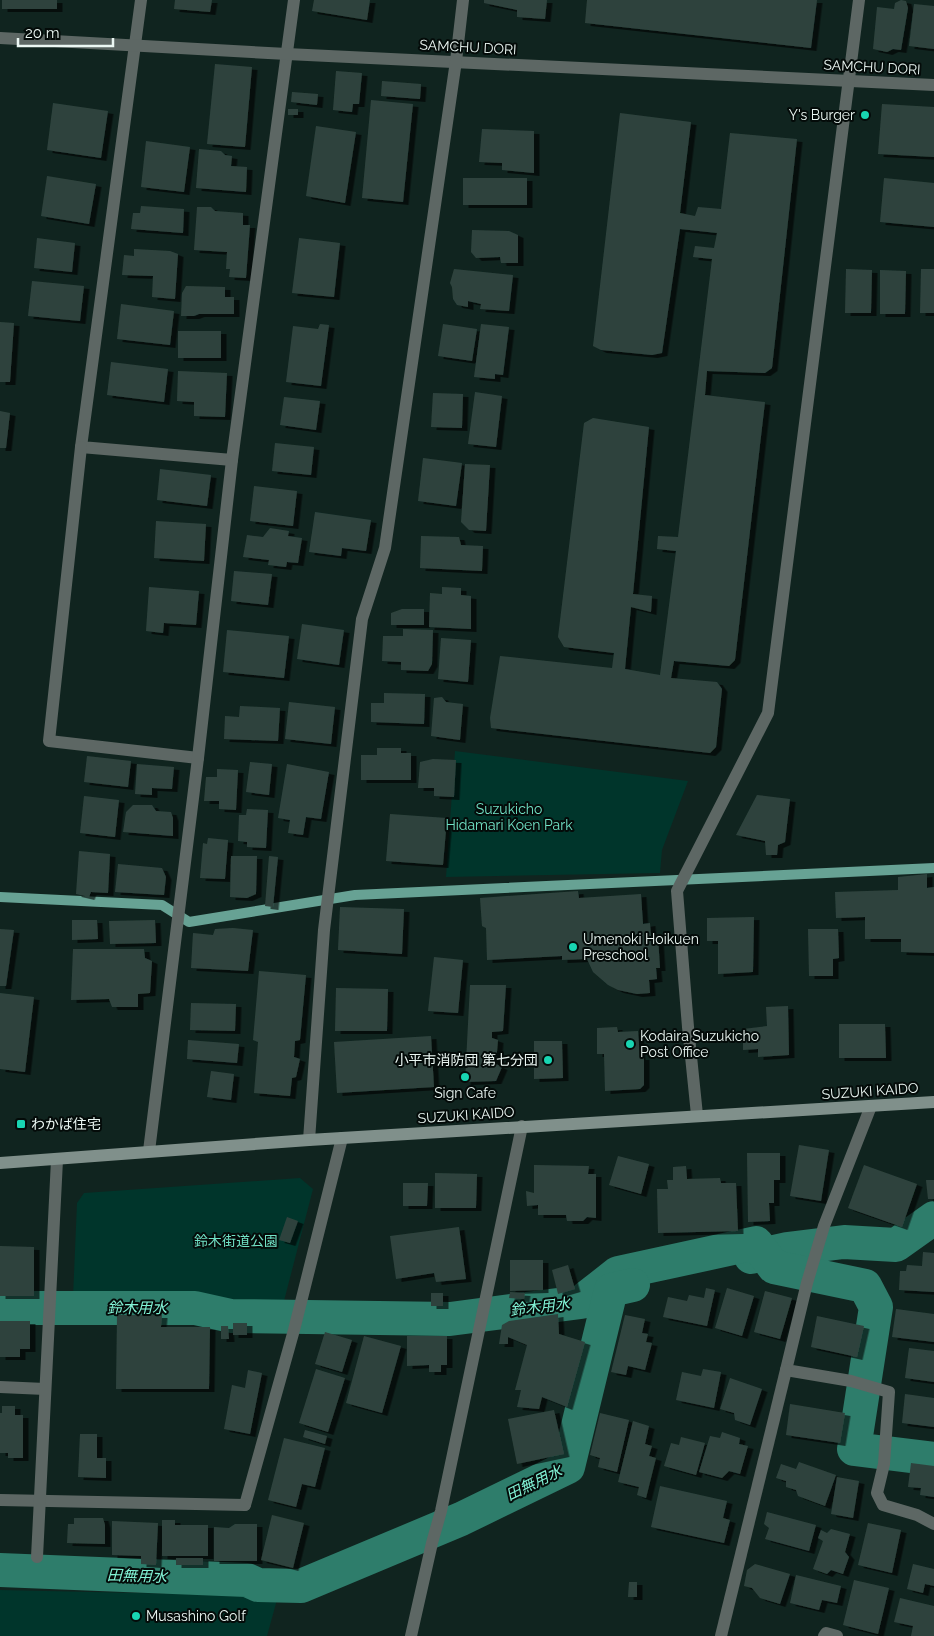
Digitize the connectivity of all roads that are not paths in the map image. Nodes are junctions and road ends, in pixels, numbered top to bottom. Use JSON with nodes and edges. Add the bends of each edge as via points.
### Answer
{"nodes":[{"id":1,"x":141,"y":0,"type":"edge"},
{"id":2,"x":294,"y":0,"type":"edge"},
{"id":3,"x":463,"y":0,"type":"edge"},
{"id":4,"x":859,"y":0,"type":"edge"},
{"id":5,"x":0,"y":38,"type":"edge"},
{"id":6,"x":135,"y":45,"type":"junction"},
{"id":7,"x":287,"y":54,"type":"junction"},
{"id":8,"x":456,"y":61,"type":"junction"},
{"id":9,"x":849,"y":81,"type":"junction"},
{"id":10,"x":934,"y":84,"type":"edge"},
{"id":11,"x":81,"y":447,"type":"junction"},
{"id":12,"x":232,"y":460,"type":"junction"},
{"id":13,"x":198,"y":758,"type":"junction"},
{"id":14,"x":934,"y":1102,"type":"edge"},
{"id":15,"x":871,"y":1106,"type":"junction"},
{"id":16,"x":697,"y":1115,"type":"junction"},
{"id":17,"x":522,"y":1126,"type":"junction"},
{"id":18,"x":342,"y":1138,"type":"junction"},
{"id":19,"x":309,"y":1140,"type":"junction"},
{"id":20,"x":149,"y":1151,"type":"junction"},
{"id":21,"x":57,"y":1160,"type":"junction"},
{"id":22,"x":0,"y":1163,"type":"edge"},
{"id":23,"x":786,"y":1370,"type":"junction"},
{"id":24,"x":0,"y":1387,"type":"edge"},
{"id":25,"x":45,"y":1389,"type":"junction"},
{"id":26,"x":0,"y":1500,"type":"edge"},
{"id":27,"x":40,"y":1502,"type":"junction"},
{"id":28,"x":934,"y":1524,"type":"edge"},
{"id":29,"x":38,"y":1557,"type":"dead end"},
{"id":30,"x":410,"y":1636,"type":"edge"},
{"id":31,"x":721,"y":1636,"type":"edge"},
{"id":32,"x":824,"y":1636,"type":"edge"},
{"id":33,"x":837,"y":1636,"type":"edge"}],
"edges":[{"from":1,"to":6,"type":"street"},
{"from":2,"to":7,"type":"street"},
{"from":3,"to":8,"type":"street"},
{"from":4,"to":9,"type":"street"},
{"from":5,"to":6,"type":"street","name":"SAMCHU DORI"},
{"from":6,"to":7,"type":"street","name":"SAMCHU DORI"},
{"from":6,"to":11,"type":"street"},
{"from":7,"to":8,"type":"street","name":"SAMCHU DORI"},
{"from":7,"to":12,"type":"street"},
{"from":8,"to":9,"type":"street","name":"SAMCHU DORI"},
{"from":8,"to":19,"type":"street","via":[[385,548],[362,619],[324,930]]},
{"from":9,"to":10,"type":"street","name":"SAMCHU DORI"},
{"from":9,"to":16,"type":"street","via":[[768,713],[678,891]]},
{"from":11,"to":12,"type":"street"},
{"from":11,"to":13,"type":"street","via":[[49,741]]},
{"from":12,"to":13,"type":"street"},
{"from":13,"to":20,"type":"street"},
{"from":14,"to":15,"type":"main road","name":"SUZUKI KAIDO"},
{"from":15,"to":16,"type":"main road","name":"SUZUKI KAIDO"},
{"from":15,"to":23,"type":"street","via":[[824,1226]]},
{"from":16,"to":17,"type":"main road","name":"SUZUKI KAIDO"},
{"from":17,"to":18,"type":"main road","name":"SUZUKI KAIDO"},
{"from":17,"to":30,"type":"street","via":[[441,1511]]},
{"from":18,"to":19,"type":"main road","name":"SUZUKI KAIDO"},
{"from":18,"to":27,"type":"street","via":[[294,1330],[245,1505]]},
{"from":19,"to":20,"type":"main road","name":"SUZUKI KAIDO"},
{"from":20,"to":21,"type":"main road","name":"SUZUKI KAIDO"},
{"from":21,"to":22,"type":"main road","name":"SUZUKI KAIDO"},
{"from":21,"to":25,"type":"street"},
{"from":23,"to":28,"type":"street","via":[[851,1381],[889,1392],[884,1464],[877,1493],[883,1505]]},
{"from":23,"to":31,"type":"street"},
{"from":24,"to":25,"type":"street"},
{"from":25,"to":27,"type":"street"},
{"from":26,"to":27,"type":"street"},
{"from":27,"to":29,"type":"street"},
{"from":32,"to":33,"type":"street","via":[[826,1633]]}]}
